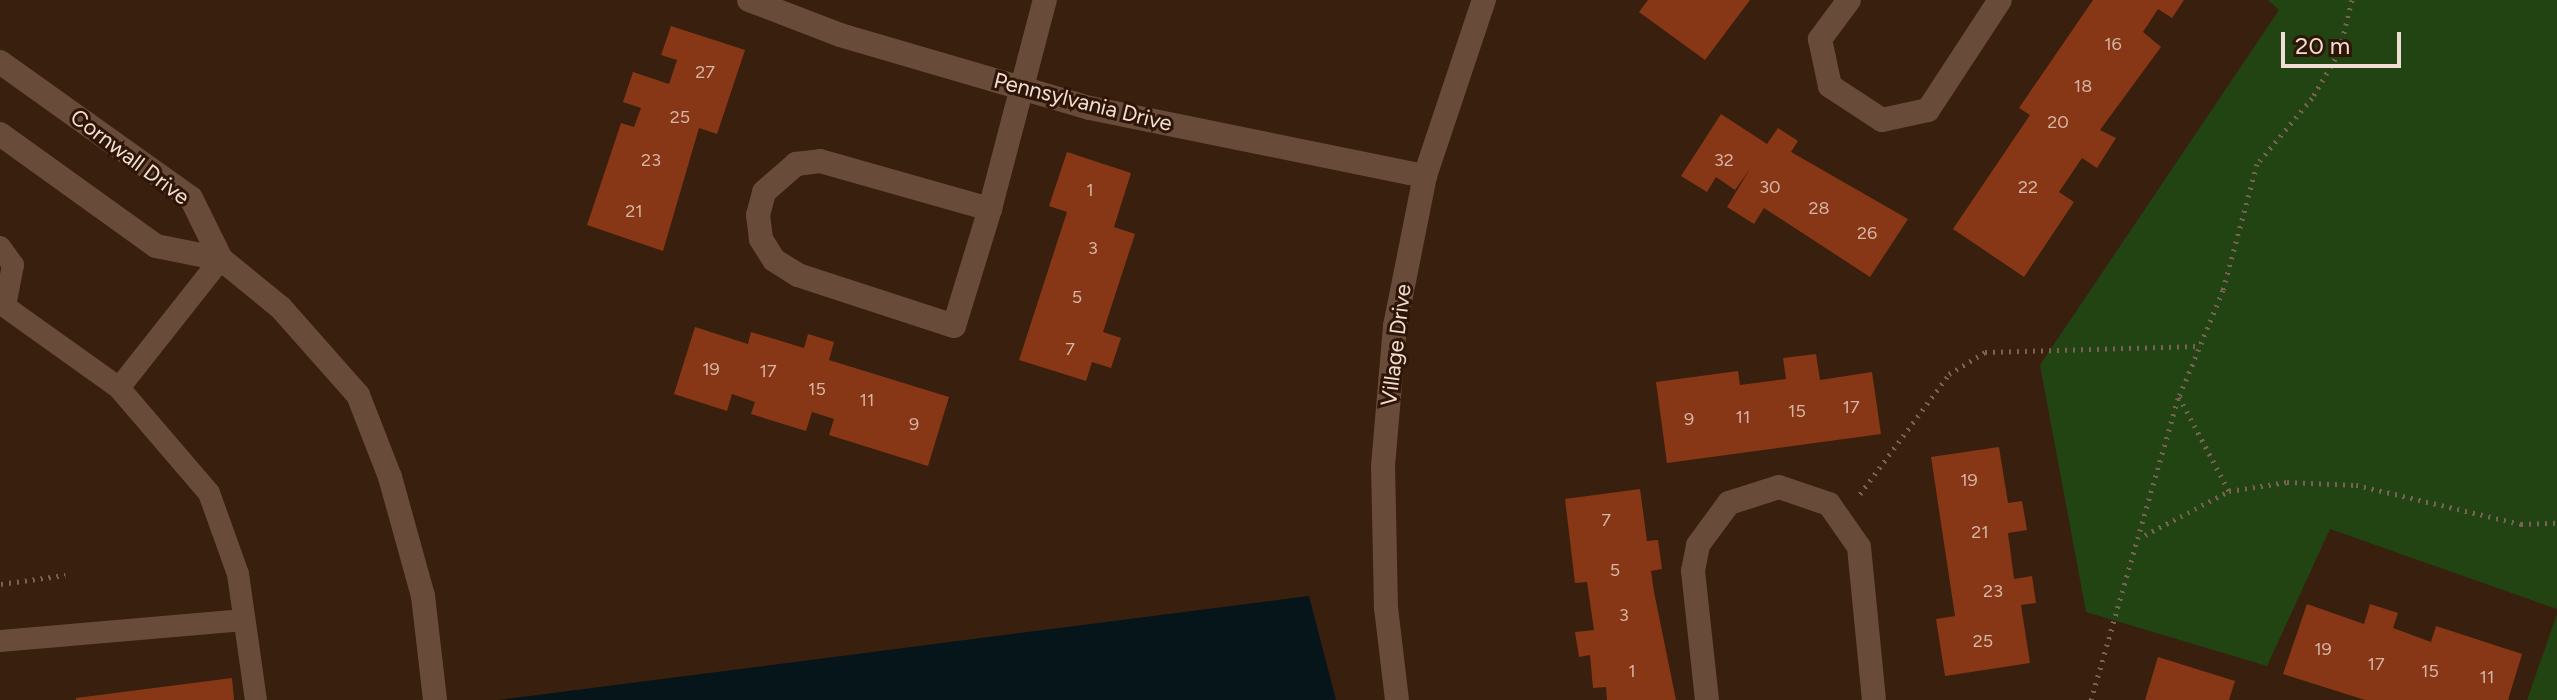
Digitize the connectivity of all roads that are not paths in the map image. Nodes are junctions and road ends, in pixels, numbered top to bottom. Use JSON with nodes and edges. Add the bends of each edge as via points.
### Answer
{"nodes":[{"id":1,"x":749,"y":0,"type":"edge"},
{"id":2,"x":1045,"y":0,"type":"edge"},
{"id":3,"x":1484,"y":0,"type":"edge"},
{"id":4,"x":1849,"y":0,"type":"edge"},
{"id":5,"x":2000,"y":0,"type":"edge"},
{"id":6,"x":0,"y":62,"type":"edge"},
{"id":7,"x":1026,"y":90,"type":"junction"},
{"id":8,"x":0,"y":134,"type":"edge"},
{"id":9,"x":1425,"y":176,"type":"junction"},
{"id":10,"x":990,"y":209,"type":"junction"},
{"id":11,"x":0,"y":247,"type":"edge"},
{"id":12,"x":221,"y":259,"type":"junction"},
{"id":13,"x":3,"y":305,"type":"edge"},
{"id":14,"x":119,"y":388,"type":"junction"},
{"id":15,"x":244,"y":620,"type":"junction"},
{"id":16,"x":0,"y":641,"type":"edge"},
{"id":17,"x":256,"y":700,"type":"edge"},
{"id":18,"x":435,"y":700,"type":"edge"},
{"id":19,"x":1397,"y":700,"type":"edge"},
{"id":20,"x":1707,"y":700,"type":"edge"},
{"id":21,"x":1874,"y":700,"type":"edge"}],
"edges":[{"from":1,"to":7,"type":"street","name":"Pennsylvania Drive","via":[[840,35]]},
{"from":2,"to":7,"type":"street"},
{"from":3,"to":9,"type":"street","name":"Village Drive"},
{"from":4,"to":5,"type":"street","via":[[1820,39],[1830,86],[1882,120],[1928,110]]},
{"from":6,"to":12,"type":"street","name":"Cornwall Drive","via":[[191,198]]},
{"from":7,"to":9,"type":"street","name":"Pennsylvania Drive"},
{"from":7,"to":10,"type":"street"},
{"from":8,"to":12,"type":"street","via":[[156,246]]},
{"from":9,"to":19,"type":"street","name":"Village Drive","via":[[1395,326],[1383,466],[1386,608]]},
{"from":10,"to":10,"type":"street","via":[[820,161],[780,173],[764,192],[758,215],[761,239],[774,260],[798,275],[954,326]]},
{"from":11,"to":13,"type":"lane","via":[[13,265]]},
{"from":12,"to":14,"type":"lane"},
{"from":12,"to":18,"type":"street","via":[[281,308],[358,395],[390,477],[423,596]]},
{"from":13,"to":14,"type":"lane"},
{"from":14,"to":15,"type":"lane","via":[[209,493],[238,574]]},
{"from":15,"to":16,"type":"lane"},
{"from":15,"to":17,"type":"lane"},
{"from":20,"to":21,"type":"street","via":[[1693,571],[1710,521],[1753,491],[1779,487],[1806,491],[1847,523],[1863,571]]}]}
